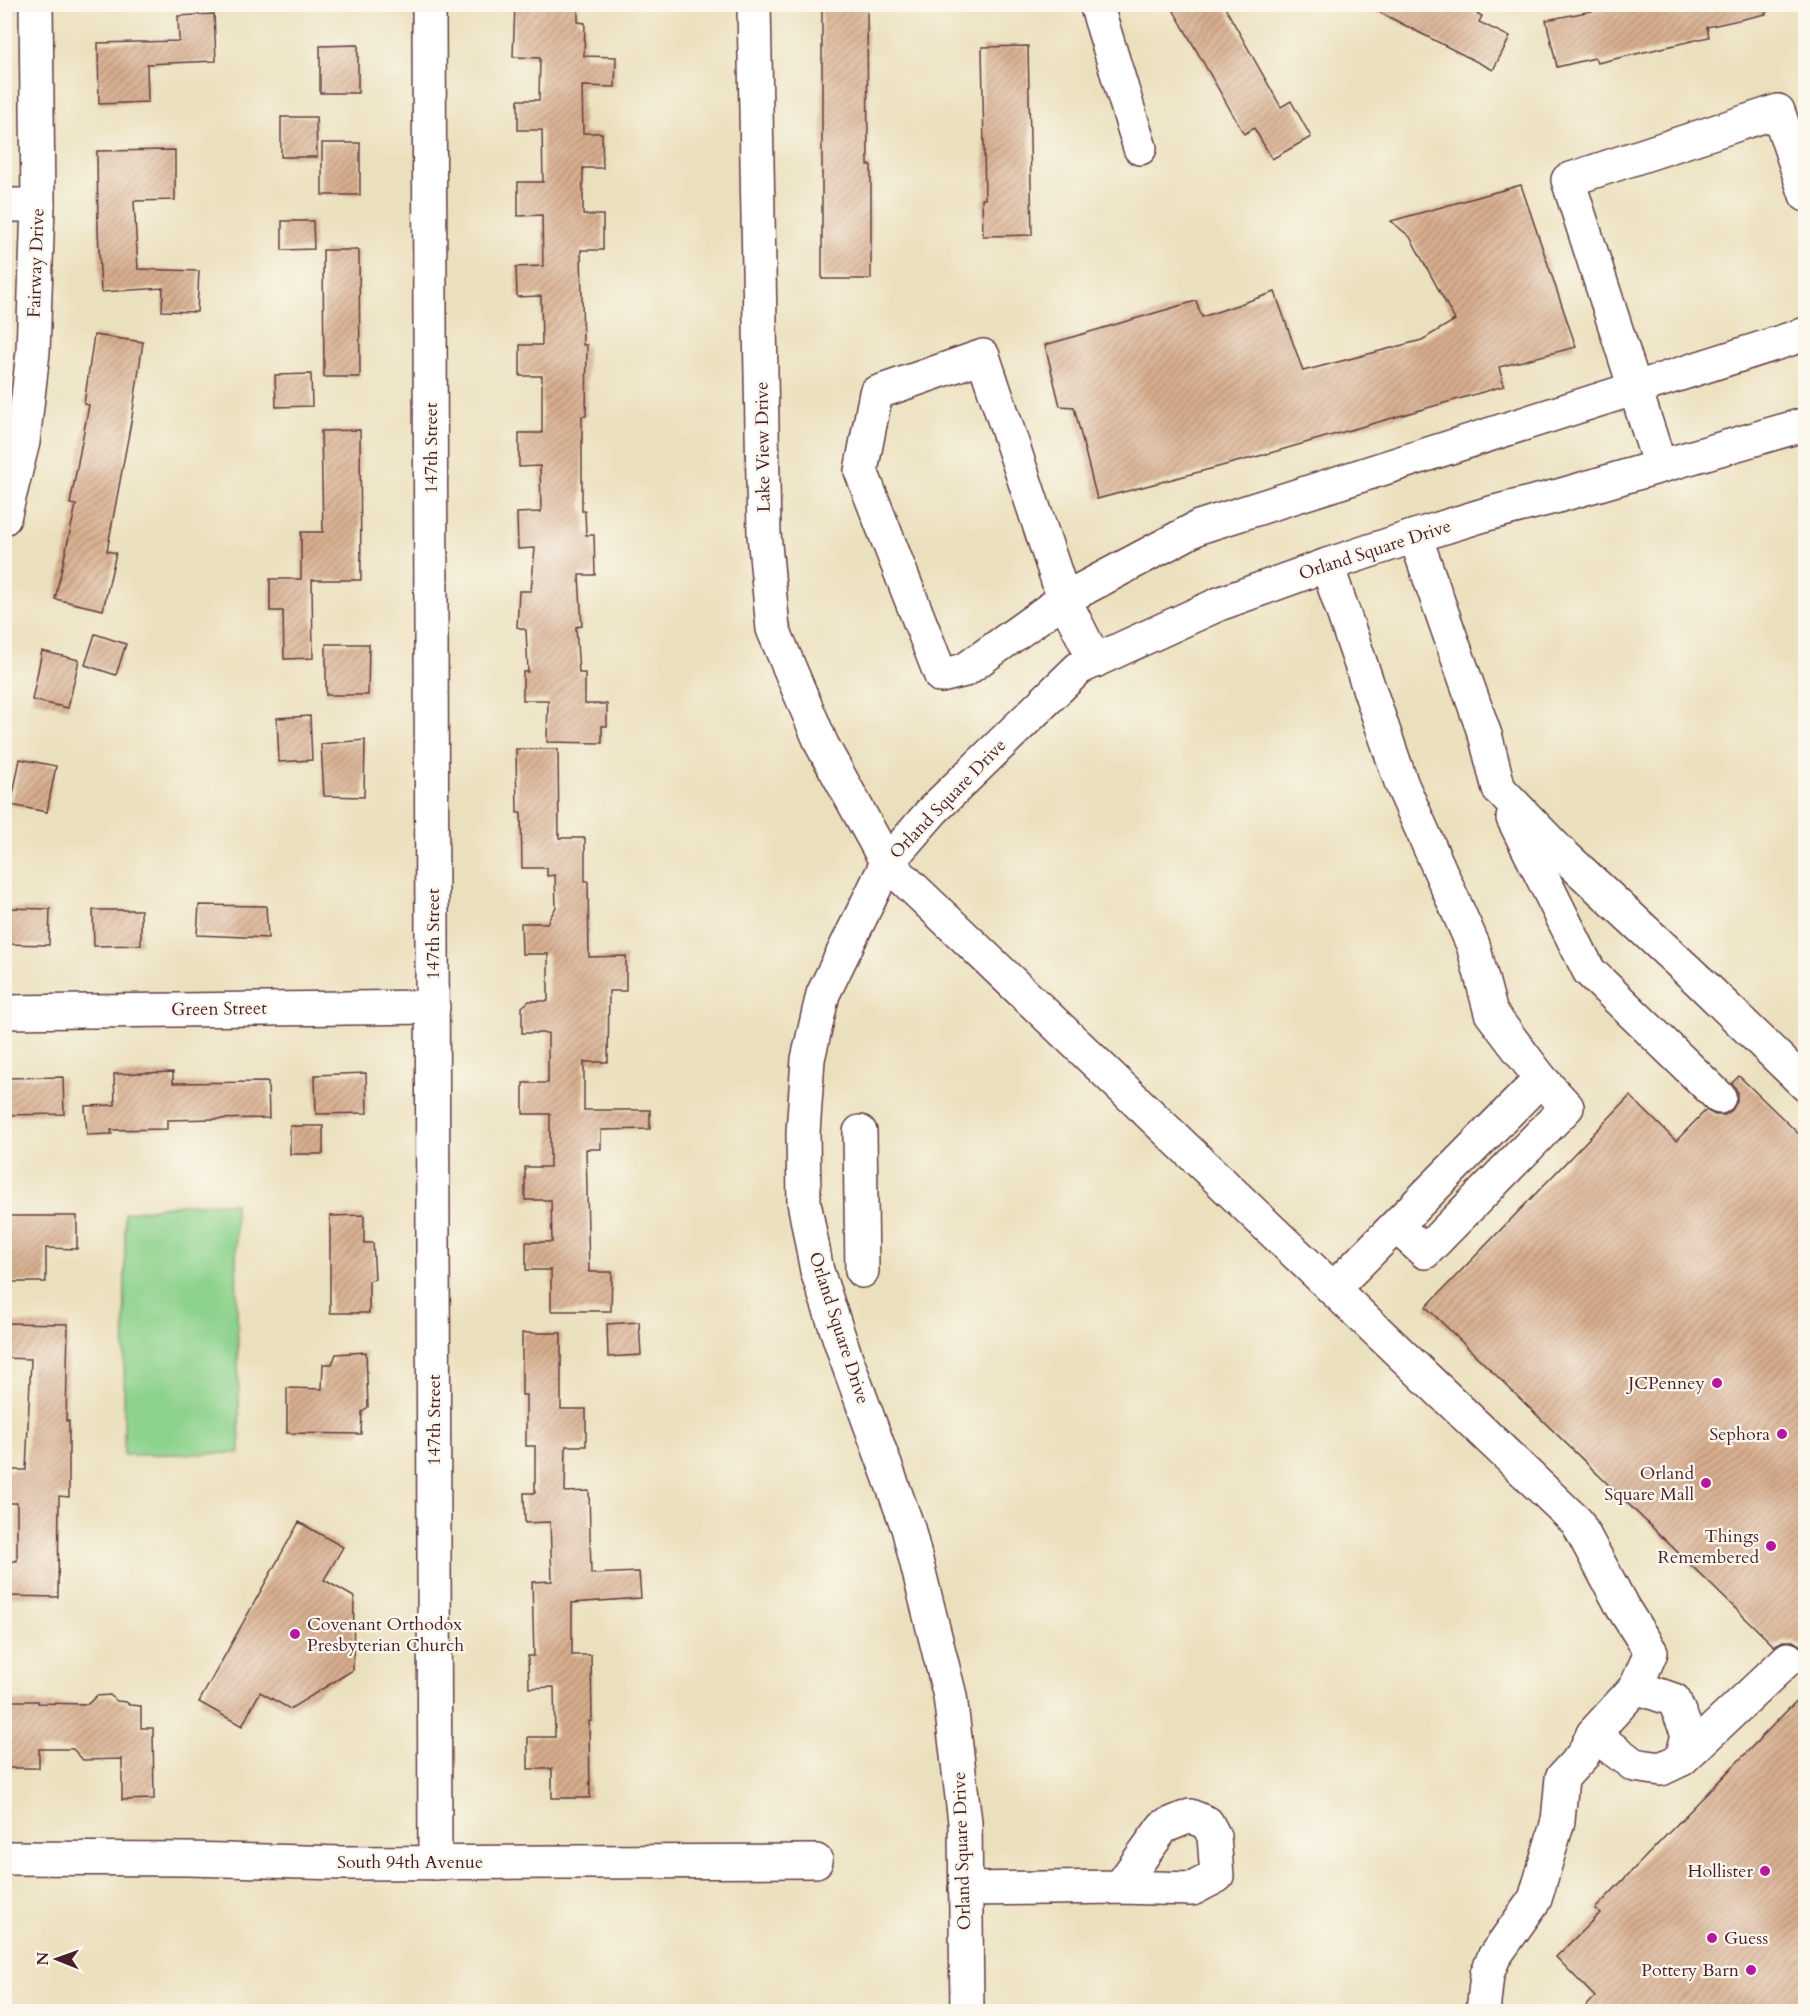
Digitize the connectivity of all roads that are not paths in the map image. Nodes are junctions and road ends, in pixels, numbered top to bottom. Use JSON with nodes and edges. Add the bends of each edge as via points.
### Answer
{"nodes":[{"id":1,"x":36,"y":4,"type":"edge"},
{"id":2,"x":429,"y":4,"type":"edge"},
{"id":3,"x":754,"y":4,"type":"edge"},
{"id":4,"x":1096,"y":4,"type":"edge"},
{"id":5,"x":1140,"y":148,"type":"dead end"},
{"id":6,"x":1806,"y":195,"type":"edge"},
{"id":7,"x":4,"y":205,"type":"edge"},
{"id":8,"x":38,"y":205,"type":"junction"},
{"id":9,"x":1806,"y":334,"type":"edge"},
{"id":10,"x":1635,"y":390,"type":"junction"},
{"id":11,"x":1806,"y":424,"type":"edge"},
{"id":12,"x":1660,"y":466,"type":"junction"},
{"id":13,"x":4,"y":518,"type":"edge"},
{"id":14,"x":1415,"y":536,"type":"junction"},
{"id":15,"x":1327,"y":565,"type":"junction"},
{"id":16,"x":1064,"y":599,"type":"junction"},
{"id":17,"x":1095,"y":661,"type":"junction"},
{"id":18,"x":1499,"y":789,"type":"junction"},
{"id":19,"x":887,"y":863,"type":"junction"},
{"id":20,"x":433,"y":1007,"type":"junction"},
{"id":21,"x":4,"y":1012,"type":"edge"},
{"id":22,"x":1541,"y":1079,"type":"junction"},
{"id":23,"x":1806,"y":1085,"type":"edge"},
{"id":24,"x":1719,"y":1097,"type":"dead end"},
{"id":25,"x":860,"y":1132,"type":"dead end"},
{"id":26,"x":1455,"y":1165,"type":"junction"},
{"id":27,"x":1482,"y":1193,"type":"junction"},
{"id":28,"x":1396,"y":1226,"type":"junction"},
{"id":29,"x":862,"y":1271,"type":"dead end"},
{"id":30,"x":1333,"y":1290,"type":"junction"},
{"id":31,"x":1788,"y":1659,"type":"dead end"},
{"id":32,"x":1636,"y":1687,"type":"junction"},
{"id":33,"x":1593,"y":1734,"type":"junction"},
{"id":34,"x":1682,"y":1759,"type":"junction"},
{"id":35,"x":4,"y":1858,"type":"edge"},
{"id":36,"x":816,"y":1861,"type":"dead end"},
{"id":37,"x":435,"y":1863,"type":"junction"},
{"id":38,"x":1120,"y":1887,"type":"dead end"},
{"id":39,"x":965,"y":1889,"type":"junction"},
{"id":40,"x":966,"y":2012,"type":"edge"},
{"id":41,"x":1483,"y":2012,"type":"edge"}],
"edges":[{"from":1,"to":8,"type":"street","name":"Fairway Drive"},
{"from":2,"to":20,"type":"street","name":"147th Street"},
{"from":3,"to":19,"type":"street","name":"Lake View Drive","via":[[764,534],[773,629],[822,745]]},
{"from":4,"to":5,"type":"street"},
{"from":6,"to":10,"type":"street","via":[[1778,111],[1568,180]]},
{"from":7,"to":8,"type":"street"},
{"from":8,"to":13,"type":"street","name":"Fairway Drive","via":[[33,352],[23,442]]},
{"from":9,"to":10,"type":"street"},
{"from":10,"to":12,"type":"street"},
{"from":10,"to":16,"type":"street","via":[[1199,527]]},
{"from":11,"to":12,"type":"street","name":"Orland Square Drive"},
{"from":12,"to":14,"type":"street","name":"Orland Square Drive"},
{"from":14,"to":15,"type":"street","name":"Orland Square Drive"},
{"from":14,"to":18,"type":"street","via":[[1486,738]]},
{"from":15,"to":17,"type":"street","name":"Orland Square Drive","via":[[1220,604]]},
{"from":15,"to":22,"type":"street","via":[[1402,785],[1473,945],[1491,1013]]},
{"from":16,"to":16,"type":"street","via":[[965,670],[941,676],[861,471],[876,393],[983,356]]},
{"from":16,"to":17,"type":"street"},
{"from":17,"to":19,"type":"street","name":"Orland Square Drive","via":[[1071,676],[933,810]]},
{"from":18,"to":23,"type":"street"},
{"from":18,"to":24,"type":"street","via":[[1589,970]]},
{"from":19,"to":30,"type":"street","name":"Lake View Drive"},
{"from":19,"to":39,"type":"street","name":"Orland Square Drive","via":[[823,994],[808,1059],[802,1133],[804,1203],[817,1271],[908,1528],[950,1696],[965,1822]]},
{"from":20,"to":21,"type":"street","name":"Green Street"},
{"from":20,"to":37,"type":"street","name":"147th Street"},
{"from":22,"to":26,"type":"street"},
{"from":22,"to":27,"type":"street","via":[[1567,1107]]},
{"from":25,"to":29,"type":"street"},
{"from":26,"to":27,"type":"street"},
{"from":26,"to":28,"type":"street"},
{"from":27,"to":28,"type":"street","via":[[1425,1251]]},
{"from":28,"to":30,"type":"street"},
{"from":30,"to":32,"type":"street","name":"Lake View Drive","via":[[1577,1522],[1651,1652]]},
{"from":31,"to":34,"type":"street"},
{"from":32,"to":33,"type":"street"},
{"from":32,"to":34,"type":"street","via":[[1674,1700],[1688,1734]]},
{"from":33,"to":34,"type":"street","via":[[1634,1765],[1661,1769]]},
{"from":33,"to":41,"type":"street","via":[[1583,1755],[1562,1778],[1558,1821],[1535,1899],[1494,1957],[1487,1974]]},
{"from":35,"to":37,"type":"street","name":"South 94th Avenue"},
{"from":36,"to":37,"type":"street","name":"South 94th Avenue"},
{"from":38,"to":39,"type":"street"},
{"from":39,"to":40,"type":"street","name":"Orland Square Drive"}]}
